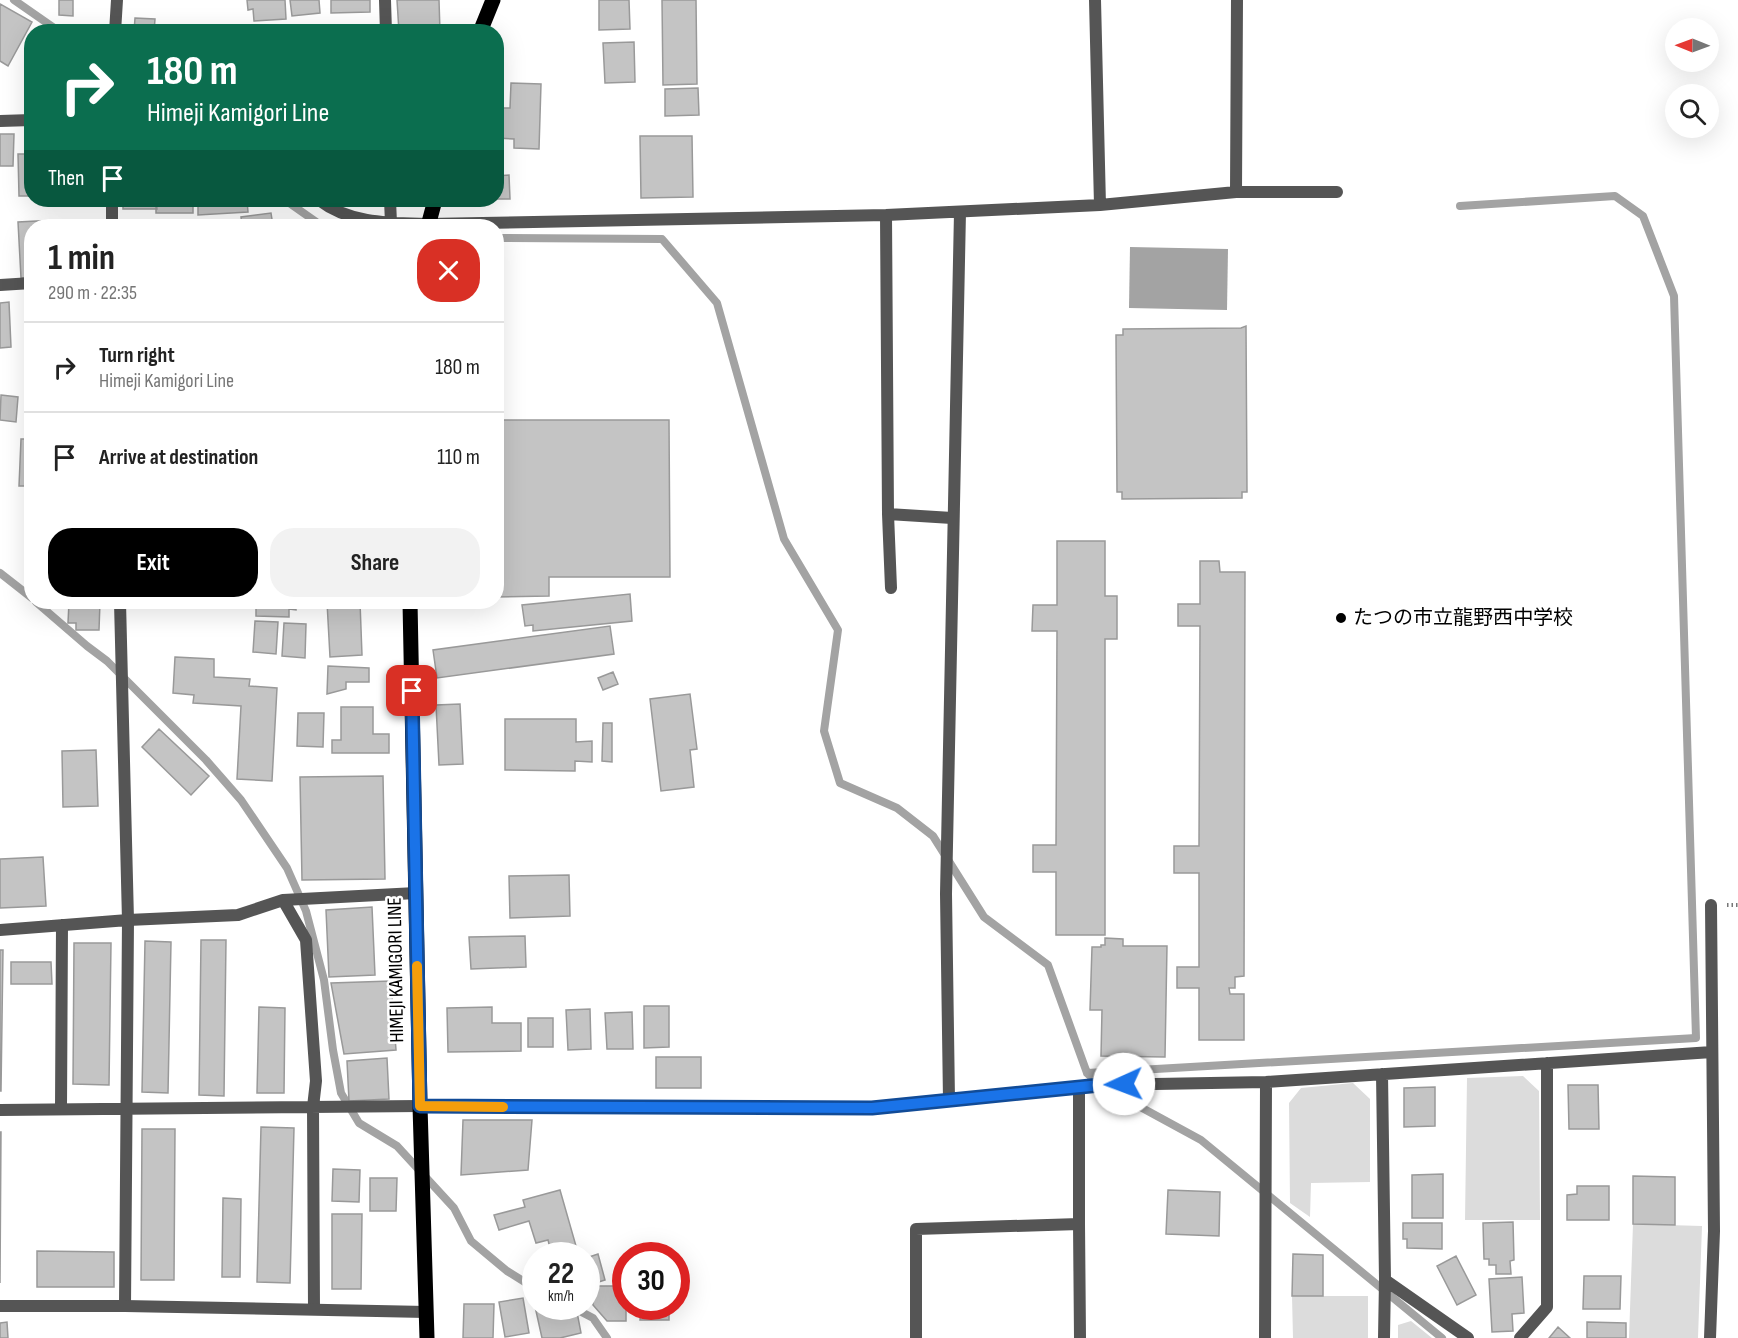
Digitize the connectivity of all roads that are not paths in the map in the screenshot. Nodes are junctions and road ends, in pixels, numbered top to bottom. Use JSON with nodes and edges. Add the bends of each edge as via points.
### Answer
{"nodes":[{"id":1,"x":117,"y":0,"type":"edge"},
{"id":2,"x":385,"y":0,"type":"edge"},
{"id":3,"x":493,"y":0,"type":"edge"},
{"id":4,"x":1095,"y":0,"type":"edge"},
{"id":5,"x":1237,"y":0,"type":"edge"},
{"id":6,"x":116,"y":24,"type":"edge"},
{"id":7,"x":386,"y":24,"type":"edge"},
{"id":8,"x":483,"y":24,"type":"edge"},
{"id":9,"x":24,"y":120,"type":"edge"},
{"id":10,"x":0,"y":121,"type":"edge"},
{"id":11,"x":1236,"y":192,"type":"junction"},
{"id":12,"x":1337,"y":192,"type":"dead end"},
{"id":13,"x":1100,"y":205,"type":"junction"},
{"id":14,"x":331,"y":207,"type":"edge"},
{"id":15,"x":960,"y":212,"type":"junction"},
{"id":16,"x":886,"y":215,"type":"junction"},
{"id":17,"x":358,"y":219,"type":"edge"},
{"id":18,"x":504,"y":223,"type":"edge"},
{"id":19,"x":24,"y":284,"type":"edge"},
{"id":20,"x":0,"y":285,"type":"edge"},
{"id":21,"x":888,"y":514,"type":"junction"},
{"id":22,"x":952,"y":518,"type":"junction"},
{"id":23,"x":891,"y":588,"type":"dead end"},
{"id":24,"x":120,"y":609,"type":"edge"},
{"id":25,"x":410,"y":609,"type":"edge"},
{"id":26,"x":416,"y":893,"type":"junction"},
{"id":27,"x":283,"y":900,"type":"junction"},
{"id":28,"x":1712,"y":905,"type":"dead end"},
{"id":29,"x":128,"y":920,"type":"junction"},
{"id":30,"x":62,"y":925,"type":"junction"},
{"id":31,"x":0,"y":930,"type":"edge"},
{"id":32,"x":1712,"y":1052,"type":"junction"},
{"id":33,"x":1547,"y":1063,"type":"junction"},
{"id":34,"x":1382,"y":1074,"type":"junction"},
{"id":35,"x":1266,"y":1082,"type":"junction"},
{"id":36,"x":1079,"y":1087,"type":"junction"},
{"id":37,"x":949,"y":1100,"type":"junction"},
{"id":38,"x":420,"y":1106,"type":"junction"},
{"id":39,"x":313,"y":1107,"type":"junction"},
{"id":40,"x":61,"y":1109,"type":"junction"},
{"id":41,"x":127,"y":1109,"type":"junction"},
{"id":42,"x":0,"y":1110,"type":"edge"},
{"id":43,"x":1079,"y":1224,"type":"junction"},
{"id":44,"x":1385,"y":1280,"type":"junction"},
{"id":45,"x":0,"y":1306,"type":"edge"},
{"id":46,"x":125,"y":1306,"type":"junction"},
{"id":47,"x":314,"y":1309,"type":"junction"},
{"id":48,"x":426,"y":1312,"type":"junction"},
{"id":49,"x":427,"y":1338,"type":"edge"},
{"id":50,"x":916,"y":1338,"type":"edge"},
{"id":51,"x":1080,"y":1338,"type":"edge"},
{"id":52,"x":1265,"y":1338,"type":"edge"},
{"id":53,"x":1384,"y":1338,"type":"edge"},
{"id":54,"x":1467,"y":1338,"type":"edge"},
{"id":55,"x":1520,"y":1338,"type":"edge"},
{"id":56,"x":1710,"y":1338,"type":"edge"}],
"edges":[{"from":1,"to":6,"type":"street"},
{"from":2,"to":7,"type":"street"},
{"from":3,"to":8,"type":"main road"},
{"from":4,"to":13,"type":"street"},
{"from":5,"to":11,"type":"street"},
{"from":9,"to":10,"type":"street"},
{"from":11,"to":12,"type":"street"},
{"from":11,"to":13,"type":"street"},
{"from":13,"to":15,"type":"street"},
{"from":14,"to":17,"type":"street"},
{"from":15,"to":16,"type":"street"},
{"from":15,"to":22,"type":"street"},
{"from":16,"to":18,"type":"street"},
{"from":16,"to":21,"type":"street"},
{"from":19,"to":20,"type":"street"},
{"from":21,"to":22,"type":"street"},
{"from":21,"to":23,"type":"street"},
{"from":22,"to":37,"type":"street","via":[[946,894]]},
{"from":24,"to":29,"type":"street"},
{"from":25,"to":26,"type":"main road","name":"HIMEJI KAMIGORI LINE"},
{"from":26,"to":27,"type":"street"},
{"from":26,"to":38,"type":"main road","name":"HIMEJI KAMIGORI LINE"},
{"from":27,"to":29,"type":"street","via":[[238,915]]},
{"from":27,"to":39,"type":"street","via":[[306,940],[316,1081]]},
{"from":28,"to":32,"type":"street"},
{"from":29,"to":30,"type":"street"},
{"from":29,"to":41,"type":"street"},
{"from":30,"to":31,"type":"street"},
{"from":30,"to":40,"type":"street"},
{"from":32,"to":33,"type":"street"},
{"from":32,"to":56,"type":"street","via":[[1714,1231]]},
{"from":33,"to":34,"type":"street"},
{"from":33,"to":55,"type":"street","via":[[1547,1307]]},
{"from":34,"to":35,"type":"street"},
{"from":34,"to":44,"type":"street"},
{"from":35,"to":36,"type":"street"},
{"from":35,"to":52,"type":"street"},
{"from":36,"to":37,"type":"street"},
{"from":36,"to":43,"type":"street"},
{"from":37,"to":38,"type":"street","via":[[872,1108]]},
{"from":38,"to":39,"type":"street"},
{"from":38,"to":48,"type":"main road","name":"HIMEJI KAMIGORI LINE"},
{"from":39,"to":41,"type":"street"},
{"from":39,"to":47,"type":"street"},
{"from":40,"to":41,"type":"street"},
{"from":40,"to":42,"type":"street"},
{"from":41,"to":46,"type":"street"},
{"from":43,"to":50,"type":"street","via":[[916,1229]]},
{"from":43,"to":51,"type":"street"},
{"from":44,"to":53,"type":"street"},
{"from":44,"to":54,"type":"street"},
{"from":45,"to":46,"type":"street"},
{"from":46,"to":47,"type":"street"},
{"from":47,"to":48,"type":"street"},
{"from":48,"to":49,"type":"main road","name":"HIMEJI KAMIGORI LINE"}]}
